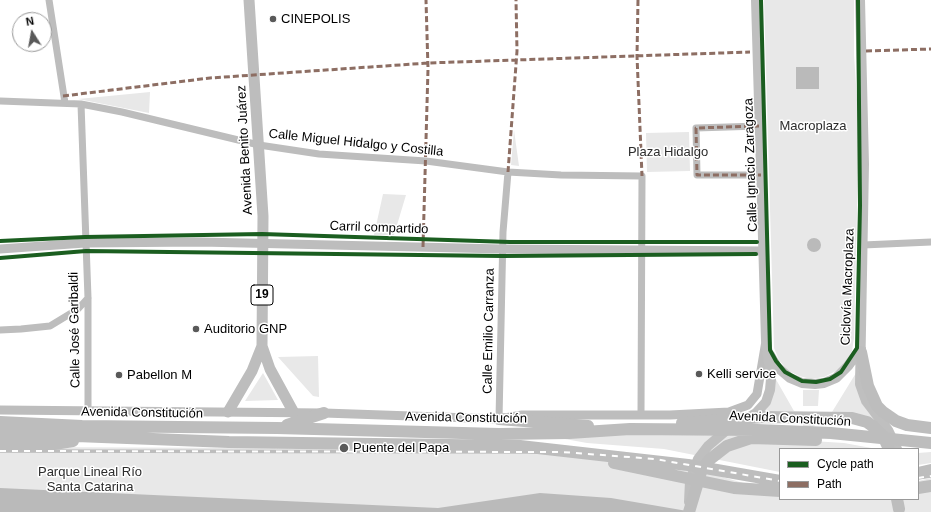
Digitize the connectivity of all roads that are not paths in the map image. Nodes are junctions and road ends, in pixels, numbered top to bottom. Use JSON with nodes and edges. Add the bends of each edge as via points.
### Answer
{"nodes":[{"id":1,"x":49,"y":0,"type":"edge"},
{"id":2,"x":249,"y":0,"type":"edge"},
{"id":3,"x":756,"y":0,"type":"edge"},
{"id":4,"x":860,"y":0,"type":"edge"},
{"id":5,"x":0,"y":101,"type":"edge"},
{"id":6,"x":65,"y":103,"type":"junction"},
{"id":7,"x":81,"y":104,"type":"junction"},
{"id":8,"x":759,"y":126,"type":"junction"},
{"id":9,"x":259,"y":145,"type":"junction"},
{"id":10,"x":508,"y":172,"type":"junction"},
{"id":11,"x":761,"y":175,"type":"junction"},
{"id":12,"x":931,"y":242,"type":"edge"},
{"id":13,"x":85,"y":243,"type":"junction"},
{"id":14,"x":263,"y":244,"type":"junction"},
{"id":15,"x":863,"y":245,"type":"junction"},
{"id":16,"x":0,"y":249,"type":"edge"},
{"id":17,"x":503,"y":249,"type":"junction"},
{"id":18,"x":642,"y":251,"type":"junction"},
{"id":19,"x":764,"y":251,"type":"junction"},
{"id":20,"x":88,"y":298,"type":"junction"},
{"id":21,"x":0,"y":330,"type":"edge"},
{"id":22,"x":767,"y":345,"type":"junction"},
{"id":23,"x":262,"y":346,"type":"junction"},
{"id":24,"x":861,"y":350,"type":"junction"},
{"id":25,"x":0,"y":410,"type":"edge"},
{"id":26,"x":88,"y":411,"type":"junction"},
{"id":27,"x":228,"y":412,"type":"junction"},
{"id":28,"x":294,"y":413,"type":"junction"},
{"id":29,"x":324,"y":413,"type":"junction"},
{"id":30,"x":640,"y":415,"type":"junction"},
{"id":31,"x":499,"y":419,"type":"junction"},
{"id":32,"x":0,"y":422,"type":"edge"},
{"id":33,"x":142,"y":428,"type":"junction"},
{"id":34,"x":277,"y":428,"type":"junction"},
{"id":35,"x":931,"y":428,"type":"edge"},
{"id":36,"x":630,"y":429,"type":"junction"},
{"id":37,"x":0,"y":433,"type":"edge"},
{"id":38,"x":23,"y":435,"type":"junction"},
{"id":39,"x":94,"y":436,"type":"junction"},
{"id":40,"x":0,"y":437,"type":"edge"},
{"id":41,"x":229,"y":442,"type":"junction"},
{"id":42,"x":0,"y":445,"type":"edge"},
{"id":43,"x":931,"y":445,"type":"edge"},
{"id":44,"x":520,"y":446,"type":"junction"},
{"id":45,"x":889,"y":448,"type":"edge"},
{"id":46,"x":895,"y":448,"type":"edge"},
{"id":47,"x":897,"y":448,"type":"edge"},
{"id":48,"x":911,"y":448,"type":"edge"},
{"id":49,"x":931,"y":470,"type":"edge"},
{"id":50,"x":919,"y":473,"type":"edge"},
{"id":51,"x":779,"y":481,"type":"edge"},
{"id":52,"x":931,"y":486,"type":"edge"},
{"id":53,"x":919,"y":488,"type":"edge"},
{"id":54,"x":779,"y":491,"type":"edge"},
{"id":55,"x":689,"y":512,"type":"edge"}],
"edges":[{"from":1,"to":6,"type":"street"},
{"from":2,"to":9,"type":"main road","name":"Avenida Benito Juárez","number":"19"},
{"from":3,"to":8,"type":"main road","name":"Calle Ignacio Zaragoza"},
{"from":4,"to":15,"type":"main road"},
{"from":5,"to":6,"type":"street","name":"Calle Miguel Hidalgo y Costilla"},
{"from":6,"to":7,"type":"street","name":"Calle Miguel Hidalgo y Costilla"},
{"from":7,"to":9,"type":"street","name":"Calle Miguel Hidalgo y Costilla"},
{"from":7,"to":13,"type":"street","name":"Calle José Garibaldi"},
{"from":8,"to":11,"type":"main road","name":"Calle Ignacio Zaragoza"},
{"from":8,"to":11,"type":"street","via":[[696,128],[696,175]]},
{"from":9,"to":10,"type":"street","name":"Calle Miguel Hidalgo y Costilla","via":[[319,154],[426,161]]},
{"from":9,"to":14,"type":"main road","name":"Avenida Benito Juárez","number":"19"},
{"from":10,"to":17,"type":"street","name":"Calle Emilio Carranza"},
{"from":10,"to":18,"type":"street","name":"Calle Miguel Hidalgo y Costilla","via":[[642,176]]},
{"from":11,"to":19,"type":"main road","name":"Calle Ignacio Zaragoza"},
{"from":12,"to":15,"type":"street"},
{"from":13,"to":14,"type":"street"},
{"from":13,"to":16,"type":"street"},
{"from":13,"to":20,"type":"street","name":"Calle José Garibaldi"},
{"from":14,"to":17,"type":"street"},
{"from":14,"to":23,"type":"main road","name":"Avenida Benito Juárez","number":"19"},
{"from":15,"to":24,"type":"main road"},
{"from":17,"to":18,"type":"street"},
{"from":17,"to":31,"type":"street","name":"Calle Emilio Carranza"},
{"from":18,"to":19,"type":"street"},
{"from":18,"to":30,"type":"street"},
{"from":19,"to":22,"type":"main road","name":"Calle Ignacio Zaragoza"},
{"from":20,"to":21,"type":"street","via":[[78,309],[50,326]]},
{"from":20,"to":26,"type":"street","name":"Calle José Garibaldi"},
{"from":22,"to":24,"type":"main road","via":[[777,366],[785,375],[797,382],[811,384],[824,383],[836,378]]},
{"from":22,"to":30,"type":"street","via":[[762,359],[759,387],[748,405],[729,412]]},
{"from":22,"to":55,"type":"main road","name":"Calle Ignacio Zaragoza","via":[[771,385],[768,397],[760,410],[723,432],[702,452],[692,473]]},
{"from":23,"to":27,"type":"main road","name":"Avenida Benito Juárez","number":"19","via":[[252,372]]},
{"from":23,"to":28,"type":"main road","name":"Avenida Benito Juárez","number":"19","via":[[270,369]]},
{"from":24,"to":35,"type":"highway","via":[[868,386],[877,406],[896,421]]},
{"from":24,"to":47,"type":"main road","via":[[862,392]]},
{"from":25,"to":26,"type":"street"},
{"from":26,"to":27,"type":"street"},
{"from":27,"to":28,"type":"street"},
{"from":28,"to":29,"type":"street"},
{"from":29,"to":31,"type":"street"},
{"from":29,"to":34,"type":"highway"},
{"from":30,"to":31,"type":"street","via":[[522,415]]},
{"from":31,"to":36,"type":"highway"},
{"from":32,"to":33,"type":"highway","name":"Avenida Constitución"},
{"from":33,"to":34,"type":"highway","name":"Avenida Constitución"},
{"from":33,"to":41,"type":"highway"},
{"from":34,"to":36,"type":"highway","name":"Avenida Constitución","via":[[500,434]]},
{"from":36,"to":43,"type":"highway","name":"Avenida Constitución","via":[[798,431]]},
{"from":36,"to":45,"type":"highway","via":[[728,419],[852,418],[867,422],[883,436]]},
{"from":37,"to":38,"type":"highway","name":"Avenida Constitución"},
{"from":38,"to":39,"type":"highway","name":"Avenida Constitución"},
{"from":38,"to":40,"type":"highway"},
{"from":39,"to":41,"type":"highway","name":"Avenida Constitución"},
{"from":39,"to":42,"type":"highway","via":[[48,445]]},
{"from":41,"to":44,"type":"highway","name":"Avenida Constitución"},
{"from":43,"to":48,"type":"highway"},
{"from":44,"to":51,"type":"highway","name":"Avenida Constitución","via":[[665,462]]},
{"from":44,"to":54,"type":"highway","via":[[734,488]]},
{"from":46,"to":55,"type":"highway","via":[[842,442],[744,439],[719,451],[709,460],[701,472]]},
{"from":49,"to":50,"type":"highway"},
{"from":52,"to":53,"type":"highway"}]}
